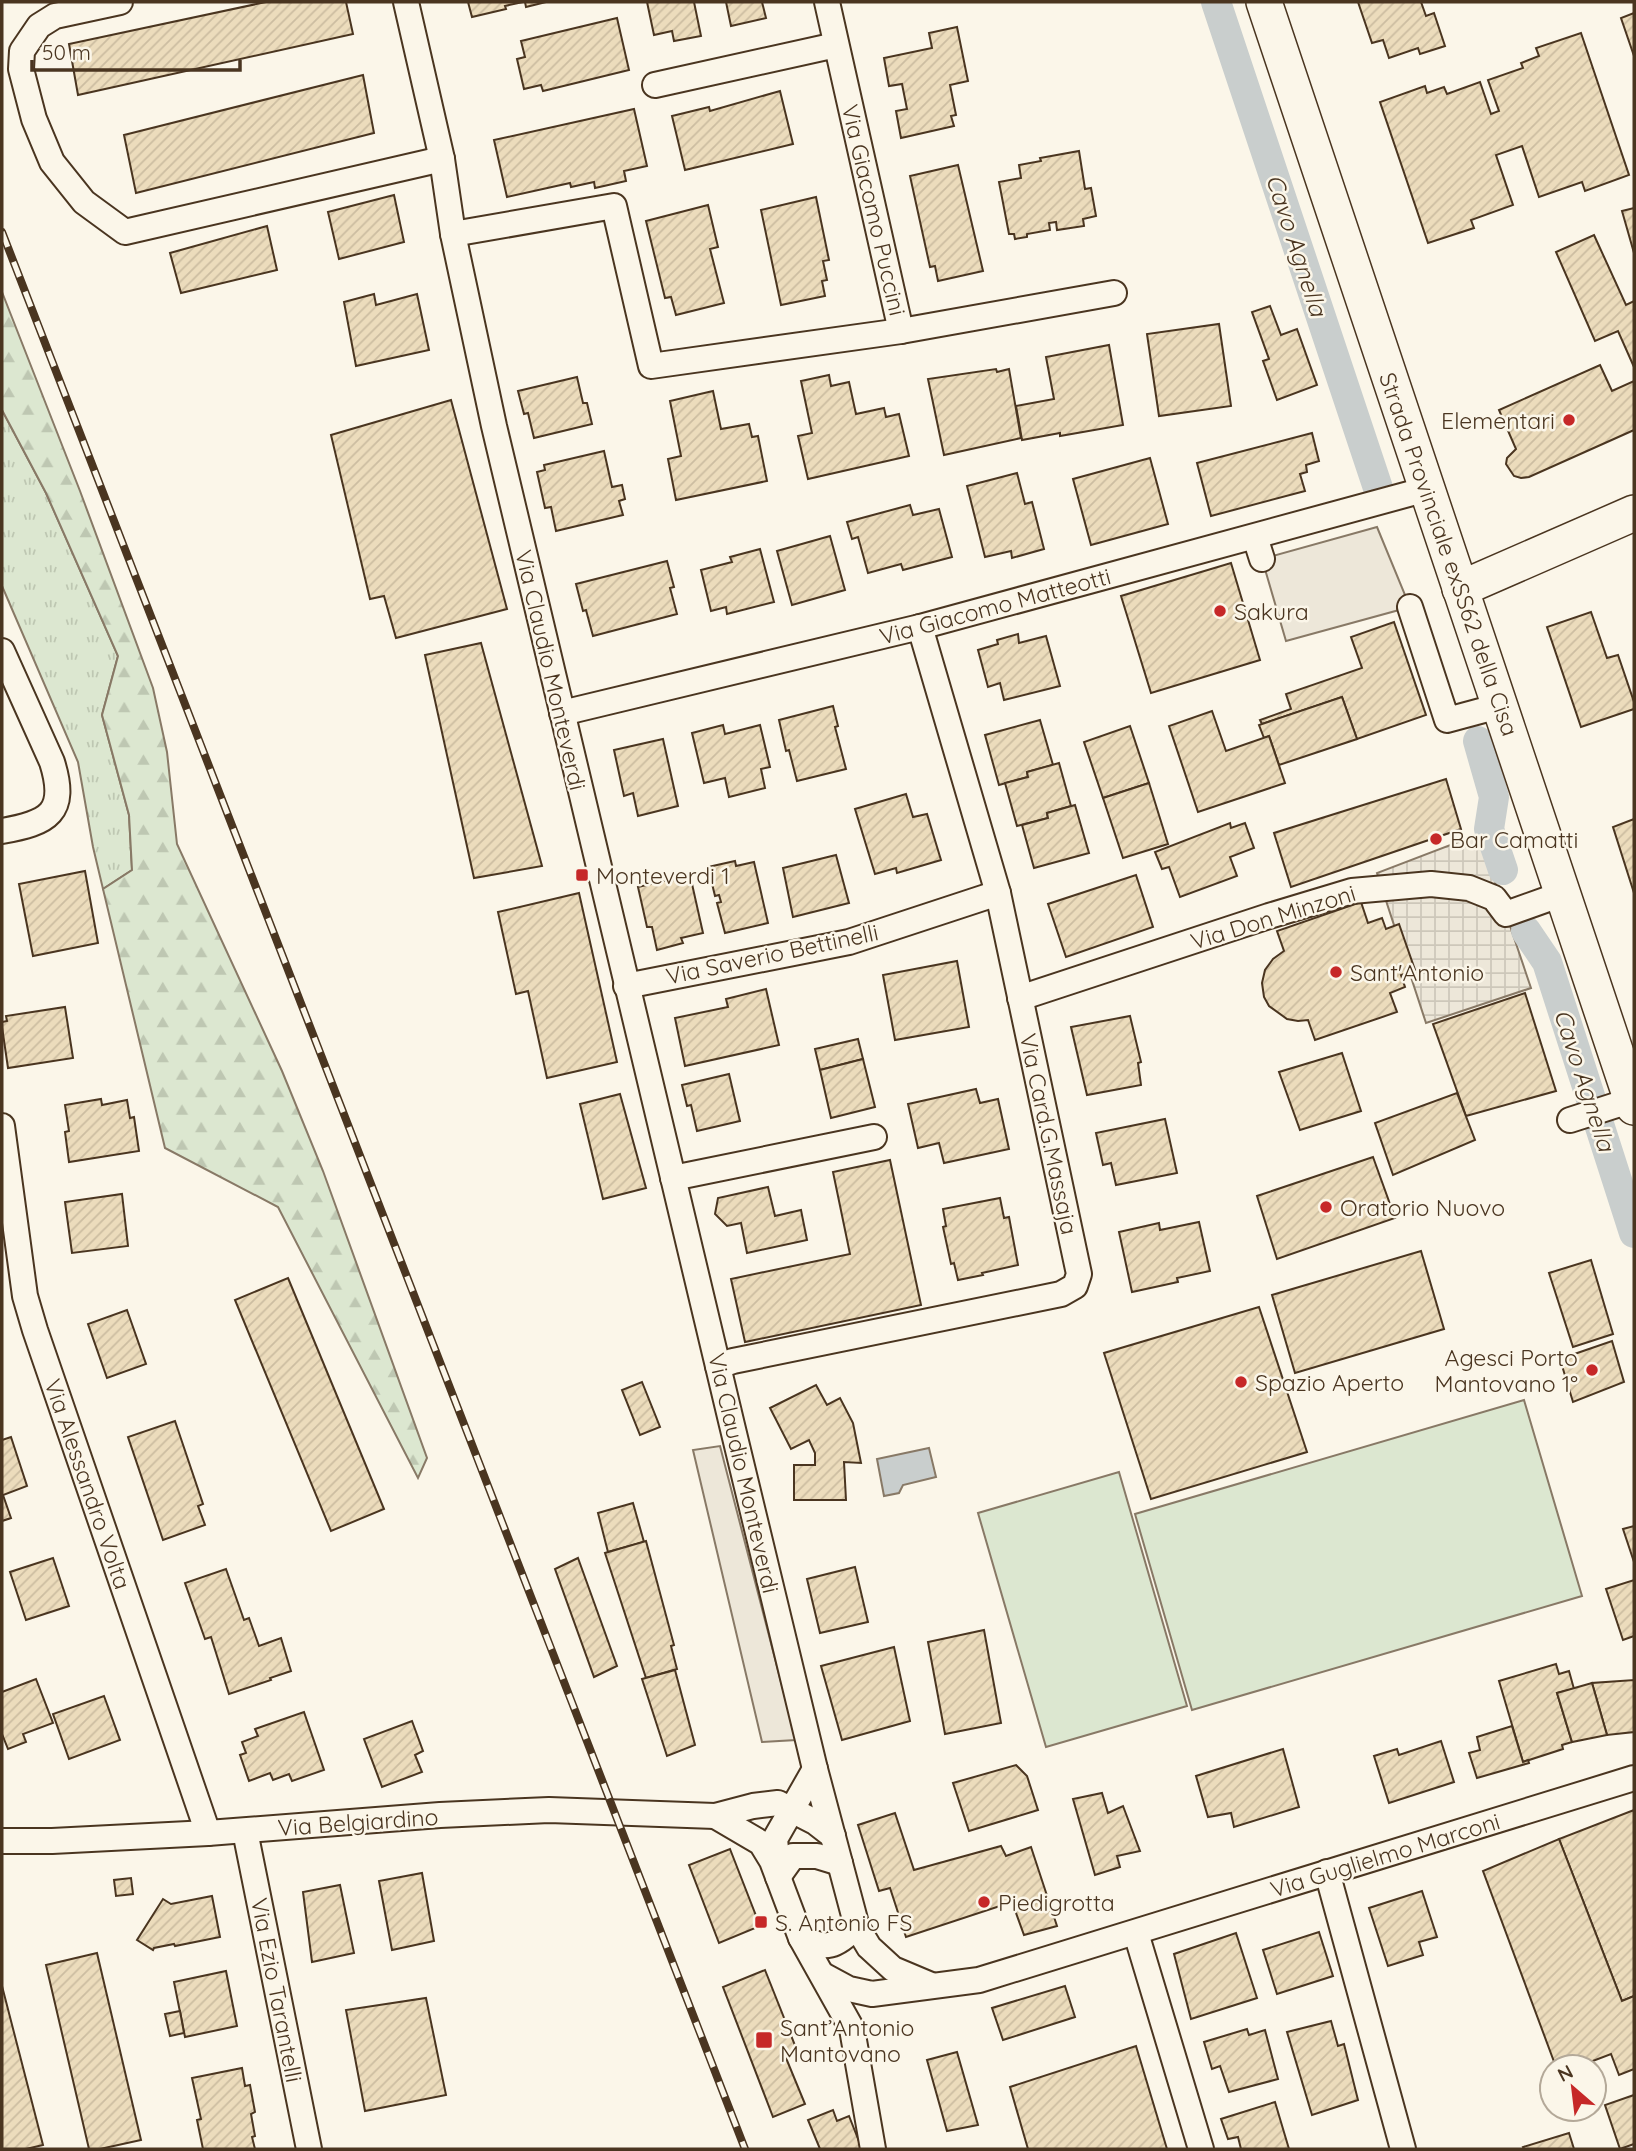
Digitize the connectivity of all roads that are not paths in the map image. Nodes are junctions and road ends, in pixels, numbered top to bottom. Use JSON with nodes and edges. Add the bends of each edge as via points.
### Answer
{"nodes":[{"id":1,"x":120,"y":2,"type":"edge"},
{"id":2,"x":406,"y":2,"type":"edge"},
{"id":3,"x":827,"y":2,"type":"edge"},
{"id":4,"x":1264,"y":2,"type":"edge"},
{"id":5,"x":836,"y":45,"type":"junction"},
{"id":6,"x":655,"y":85,"type":"dead end"},
{"id":7,"x":442,"y":159,"type":"junction"},
{"id":8,"x":453,"y":234,"type":"junction"},
{"id":9,"x":1114,"y":293,"type":"dead end"},
{"id":10,"x":901,"y":331,"type":"junction"},
{"id":11,"x":1427,"y":489,"type":"junction"},
{"id":12,"x":1634,"y":513,"type":"edge"},
{"id":13,"x":1460,"y":589,"type":"junction"},
{"id":14,"x":1410,"y":607,"type":"dead end"},
{"id":15,"x":920,"y":627,"type":"junction"},
{"id":16,"x":2,"y":651,"type":"edge"},
{"id":17,"x":1499,"y":706,"type":"junction"},
{"id":18,"x":562,"y":713,"type":"junction"},
{"id":19,"x":2,"y":831,"type":"edge"},
{"id":20,"x":998,"y":892,"type":"junction"},
{"id":21,"x":1562,"y":894,"type":"junction"},
{"id":22,"x":625,"y":986,"type":"junction"},
{"id":23,"x":1020,"y":998,"type":"junction"},
{"id":24,"x":1633,"y":1104,"type":"edge"},
{"id":25,"x":1570,"y":1120,"type":"dead end"},
{"id":26,"x":2,"y":1126,"type":"edge"},
{"id":27,"x":874,"y":1137,"type":"dead end"},
{"id":28,"x":673,"y":1178,"type":"junction"},
{"id":29,"x":718,"y":1366,"type":"junction"},
{"id":30,"x":815,"y":1769,"type":"junction"},
{"id":31,"x":1634,"y":1778,"type":"edge"},
{"id":32,"x":791,"y":1810,"type":"junction"},
{"id":33,"x":715,"y":1816,"type":"junction"},
{"id":34,"x":245,"y":1831,"type":"junction"},
{"id":35,"x":208,"y":1833,"type":"junction"},
{"id":36,"x":833,"y":1836,"type":"junction"},
{"id":37,"x":2,"y":1841,"type":"edge"},
{"id":38,"x":840,"y":1863,"type":"junction"},
{"id":39,"x":1327,"y":1872,"type":"junction"},
{"id":40,"x":778,"y":1877,"type":"junction"},
{"id":41,"x":856,"y":1927,"type":"junction"},
{"id":42,"x":1136,"y":1933,"type":"junction"},
{"id":43,"x":801,"y":1938,"type":"junction"},
{"id":44,"x":883,"y":1959,"type":"junction"},
{"id":45,"x":823,"y":1975,"type":"junction"},
{"id":46,"x":931,"y":1985,"type":"junction"},
{"id":47,"x":872,"y":1994,"type":"junction"},
{"id":48,"x":852,"y":2029,"type":"junction"},
{"id":49,"x":309,"y":2149,"type":"edge"},
{"id":50,"x":873,"y":2149,"type":"edge"},
{"id":51,"x":1201,"y":2149,"type":"edge"},
{"id":52,"x":1403,"y":2149,"type":"edge"}],
"edges":[{"from":1,"to":7,"type":"street","via":[[55,16],[39,26],[22,51],[21,69],[52,162],[84,202],[125,232]]},
{"from":2,"to":7,"type":"street","name":"Via Claudio Monteverdi"},
{"from":3,"to":5,"type":"street","name":"Via Giacomo Puccini"},
{"from":4,"to":11,"type":"street","name":"Strada Provinciale exSS62 della Cisa"},
{"from":5,"to":6,"type":"street"},
{"from":5,"to":10,"type":"street","name":"Via Giacomo Puccini"},
{"from":7,"to":8,"type":"street","name":"Via Claudio Monteverdi"},
{"from":8,"to":10,"type":"street","via":[[614,206],[651,366]]},
{"from":8,"to":18,"type":"street","name":"Via Claudio Monteverdi"},
{"from":9,"to":10,"type":"street","name":"Via Giacomo Puccini"},
{"from":11,"to":13,"type":"street","name":"Strada Provinciale exSS62 della Cisa"},
{"from":11,"to":15,"type":"street","name":"Via Giacomo Matteotti","via":[[1259,548]]},
{"from":12,"to":13,"type":"street"},
{"from":13,"to":17,"type":"street","name":"Strada Provinciale exSS62 della Cisa"},
{"from":14,"to":17,"type":"street","via":[[1447,720]]},
{"from":15,"to":18,"type":"street","name":"Via Giacomo Matteotti"},
{"from":15,"to":20,"type":"street","name":"Via Card.G.Massaja"},
{"from":16,"to":19,"type":"street","via":[[52,762],[58,793],[49,815],[37,823]]},
{"from":17,"to":21,"type":"street","name":"Strada Provinciale exSS62 della Cisa"},
{"from":18,"to":22,"type":"street","name":"Via Claudio Monteverdi"},
{"from":20,"to":22,"type":"street","name":"Via Saverio Bettinelli","via":[[849,942]]},
{"from":20,"to":23,"type":"street","name":"Via Card.G.Massaja"},
{"from":21,"to":23,"type":"street","name":"Via Don Minzoni","via":[[1506,914],[1494,898],[1469,888],[1431,884],[1353,891]]},
{"from":21,"to":24,"type":"street","name":"Strada Provinciale exSS62 della Cisa"},
{"from":22,"to":28,"type":"street","name":"Via Claudio Monteverdi"},
{"from":23,"to":29,"type":"street","name":"Via Card.G.Massaja","via":[[1079,1273],[1075,1286],[1061,1294]]},
{"from":24,"to":25,"type":"street"},
{"from":26,"to":35,"type":"street","name":"Via Alessandro Volta","via":[[25,1296]]},
{"from":27,"to":28,"type":"street"},
{"from":28,"to":29,"type":"street","name":"Via Claudio Monteverdi"},
{"from":29,"to":30,"type":"street","name":"Via Claudio Monteverdi"},
{"from":30,"to":32,"type":"street"},
{"from":30,"to":36,"type":"street","name":"Via Claudio Monteverdi"},
{"from":31,"to":39,"type":"street","name":"Via Guglielmo Marconi"},
{"from":32,"to":33,"type":"street","via":[[778,1803]]},
{"from":32,"to":36,"type":"street"},
{"from":32,"to":40,"type":"street","via":[[775,1839]]},
{"from":33,"to":34,"type":"street","name":"Via Belgiardino","via":[[550,1810]]},
{"from":33,"to":40,"type":"street","via":[[761,1843]]},
{"from":34,"to":35,"type":"street","name":"Via Belgiardino"},
{"from":34,"to":49,"type":"street","name":"Via Ezio Tarantelli"},
{"from":35,"to":37,"type":"street","name":"Via Belgiardino"},
{"from":36,"to":38,"type":"street","name":"Via Claudio Monteverdi"},
{"from":38,"to":40,"type":"street","via":[[817,1856],[793,1856]]},
{"from":38,"to":41,"type":"street"},
{"from":39,"to":42,"type":"street","name":"Via Guglielmo Marconi"},
{"from":39,"to":52,"type":"street"},
{"from":40,"to":43,"type":"street"},
{"from":41,"to":43,"type":"street","via":[[836,1944],[818,1946]]},
{"from":41,"to":44,"type":"street"},
{"from":42,"to":46,"type":"street","name":"Via Guglielmo Marconi","via":[[979,1980]]},
{"from":42,"to":51,"type":"street"},
{"from":43,"to":45,"type":"street"},
{"from":44,"to":46,"type":"street","via":[[893,1969]]},
{"from":44,"to":47,"type":"street","via":[[881,1978]]},
{"from":45,"to":47,"type":"street","via":[[849,1989]]},
{"from":45,"to":48,"type":"street"},
{"from":46,"to":47,"type":"street","name":"Via Guglielmo Marconi"},
{"from":47,"to":48,"type":"street"},
{"from":48,"to":50,"type":"street"}]}
